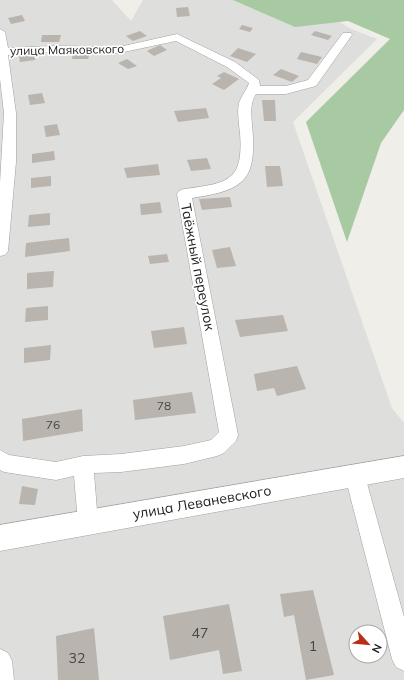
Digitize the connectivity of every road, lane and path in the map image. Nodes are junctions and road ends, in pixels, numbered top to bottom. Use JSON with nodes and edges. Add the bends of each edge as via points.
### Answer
{"nodes":[{"id":1,"x":0,"y":32,"type":"edge"},
{"id":2,"x":347,"y":35,"type":"dead end"},
{"id":3,"x":3,"y":52,"type":"junction"},
{"id":4,"x":254,"y":90,"type":"junction"},
{"id":5,"x":4,"y":91,"type":"edge"},
{"id":6,"x":0,"y":251,"type":"edge"},
{"id":7,"x":0,"y":459,"type":"edge"},
{"id":8,"x":83,"y":465,"type":"junction"},
{"id":9,"x":404,"y":467,"type":"edge"},
{"id":10,"x":355,"y":476,"type":"junction"},
{"id":11,"x":88,"y":522,"type":"junction"},
{"id":12,"x":0,"y":538,"type":"edge"},
{"id":13,"x":404,"y":659,"type":"edge"},
{"id":14,"x":0,"y":661,"type":"edge"},
{"id":15,"x":2,"y":680,"type":"edge"}],
"edges":[{"from":1,"to":3,"type":"street"},
{"from":2,"to":4,"type":"street","via":[[312,83],[286,90]]},
{"from":3,"to":4,"type":"street","name":"улица Маяковского","via":[[54,49],[119,50],[177,37],[251,76],[255,83]]},
{"from":3,"to":5,"type":"street"},
{"from":4,"to":8,"type":"street","name":"Таёжный переулок","via":[[245,103],[247,154],[242,175],[224,186],[184,194],[229,435],[217,447],[184,455]]},
{"from":5,"to":6,"type":"street","via":[[10,113],[9,162]]},
{"from":7,"to":8,"type":"street","via":[[4,463],[56,471]]},
{"from":8,"to":11,"type":"street"},
{"from":9,"to":10,"type":"street","name":"улица Леваневского"},
{"from":10,"to":11,"type":"street","name":"улица Леваневского"},
{"from":10,"to":13,"type":"street"},
{"from":11,"to":12,"type":"street","name":"улица Леваневского"},
{"from":14,"to":15,"type":"street"}]}
